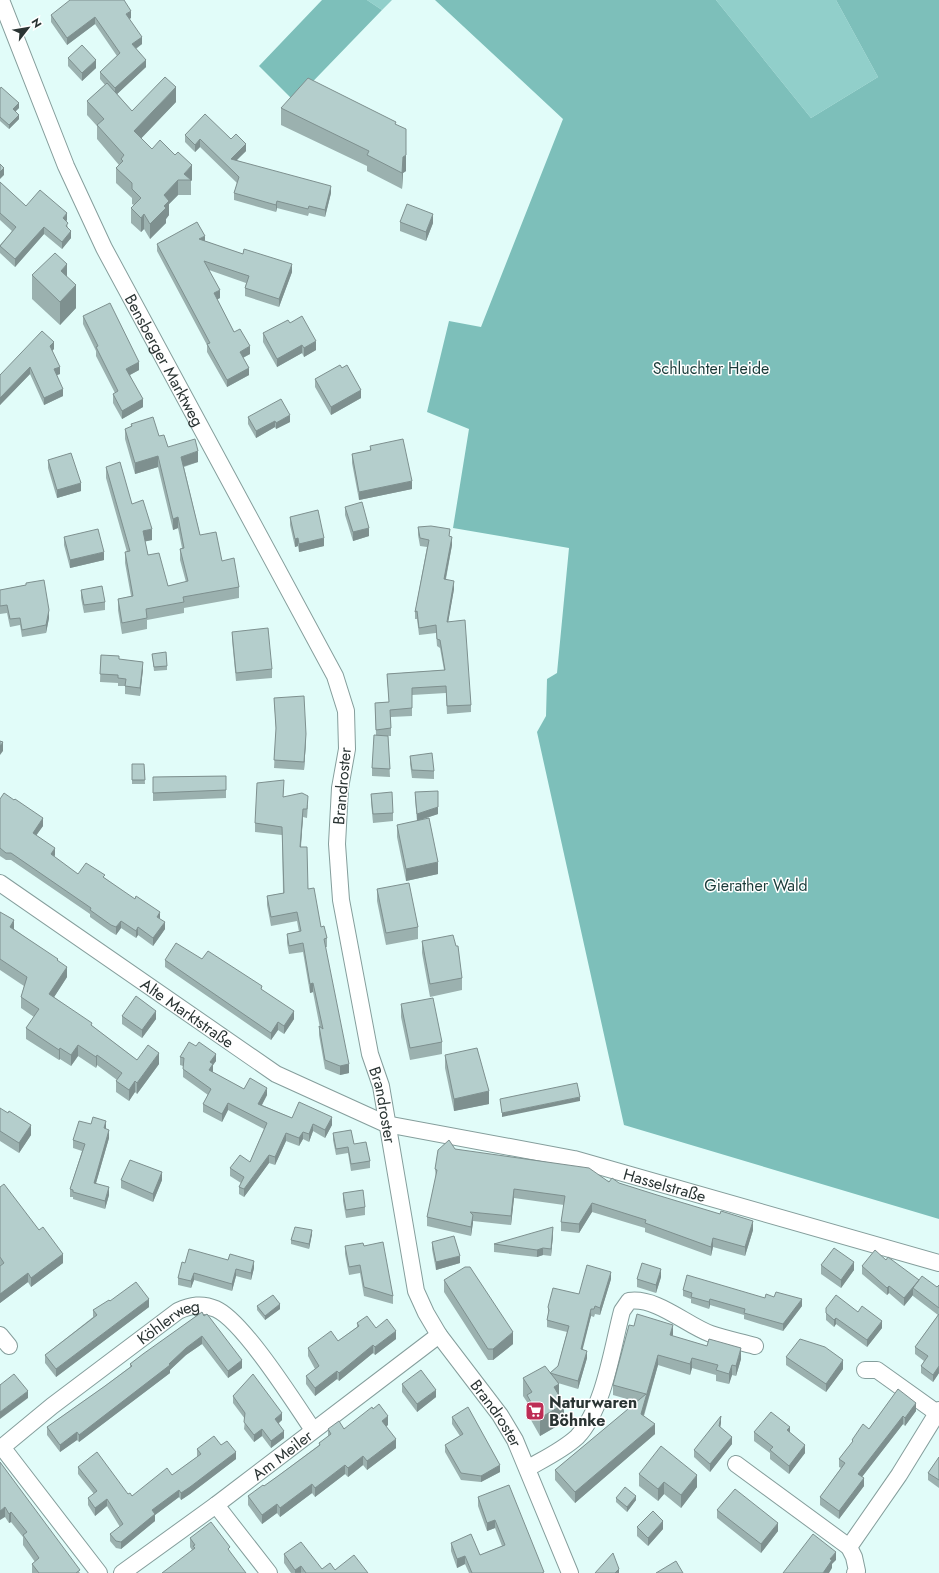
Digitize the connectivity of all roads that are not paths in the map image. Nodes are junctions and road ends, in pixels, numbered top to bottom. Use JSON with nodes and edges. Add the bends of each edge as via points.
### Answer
{"nodes":[{"id":1,"x":1,"y":0,"type":"edge"},
{"id":2,"x":346,"y":711,"type":"joint"},
{"id":3,"x":0,"y":883,"type":"edge"},
{"id":4,"x":386,"y":1124,"type":"junction"},
{"id":5,"x":939,"y":1263,"type":"edge"},
{"id":6,"x":439,"y":1335,"type":"junction"},
{"id":7,"x":755,"y":1346,"type":"dead end"},
{"id":8,"x":865,"y":1370,"type":"dead end"},
{"id":9,"x":938,"y":1412,"type":"edge"},
{"id":10,"x":313,"y":1430,"type":"junction"},
{"id":11,"x":1,"y":1448,"type":"edge"},
{"id":12,"x":736,"y":1464,"type":"dead end"},
{"id":13,"x":528,"y":1468,"type":"junction"},
{"id":14,"x":216,"y":1505,"type":"junction"},
{"id":15,"x":849,"y":1547,"type":"junction"},
{"id":16,"x":99,"y":1573,"type":"edge"},
{"id":17,"x":122,"y":1573,"type":"edge"},
{"id":18,"x":269,"y":1573,"type":"edge"},
{"id":19,"x":570,"y":1573,"type":"edge"},
{"id":20,"x":855,"y":1573,"type":"edge"}],
"edges":[{"from":1,"to":2,"type":"street","name":"Bensberger Marktweg","via":[[66,166],[104,248],[335,676]]},
{"from":2,"to":4,"type":"street","name":"Brandroster","via":[[347,749],[340,788],[338,844],[340,900],[370,1054],[381,1086]]},
{"from":3,"to":4,"type":"street","name":"Alte Marktstraße","via":[[276,1074]]},
{"from":4,"to":5,"type":"street","name":"Hasselstraße","via":[[574,1159]]},
{"from":4,"to":6,"type":"street","name":"Brandroster","via":[[416,1291]]},
{"from":6,"to":10,"type":"street","name":"Am Meiler"},
{"from":6,"to":13,"type":"street","name":"Brandroster","via":[[500,1415]]},
{"from":7,"to":13,"type":"street","via":[[710,1334],[677,1314],[637,1300],[629,1301],[622,1311],[592,1417],[576,1437],[561,1449]]},
{"from":8,"to":9,"type":"street","via":[[877,1370]]},
{"from":9,"to":15,"type":"street","via":[[899,1475]]},
{"from":10,"to":11,"type":"street","name":"Köhlerweg","via":[[234,1322],[217,1309],[202,1305],[189,1306],[178,1311]]},
{"from":10,"to":14,"type":"street","name":"Am Meiler"},
{"from":11,"to":16,"type":"street","name":"Köhlerweg"},
{"from":12,"to":15,"type":"street"},
{"from":13,"to":19,"type":"street","name":"Brandroster"},
{"from":14,"to":17,"type":"street","name":"Am Meiler"},
{"from":14,"to":18,"type":"street"},
{"from":15,"to":20,"type":"street","via":[[854,1557],[857,1571]]}]}
